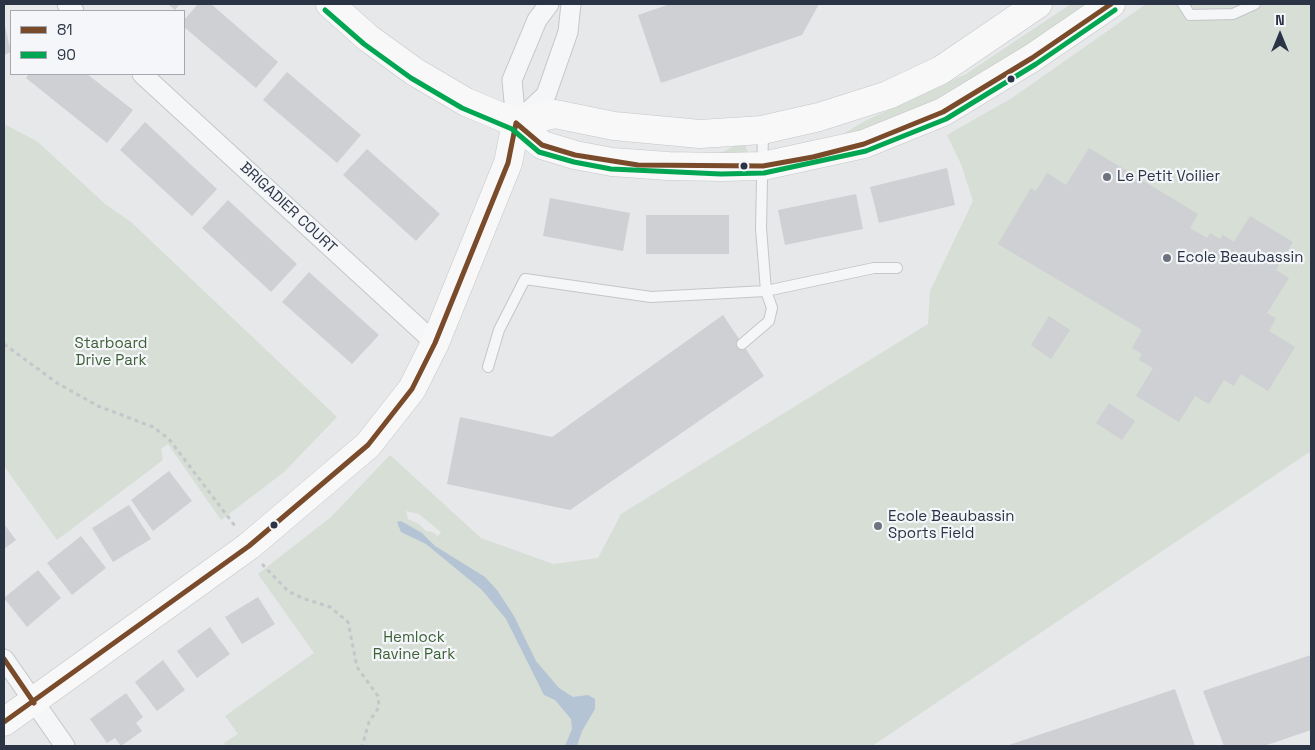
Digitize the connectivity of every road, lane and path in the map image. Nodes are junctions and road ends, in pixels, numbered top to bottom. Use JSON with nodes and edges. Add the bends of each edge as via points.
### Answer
{"nodes":[{"id":1,"x":330,"y":4,"type":"edge"},
{"id":2,"x":549,"y":4,"type":"edge"},
{"id":3,"x":571,"y":4,"type":"edge"},
{"id":4,"x":1038,"y":4,"type":"edge"},
{"id":5,"x":1111,"y":4,"type":"edge"},
{"id":6,"x":1183,"y":4,"type":"edge"},
{"id":7,"x":1255,"y":4,"type":"edge"},
{"id":8,"x":143,"y":75,"type":"edge"},
{"id":9,"x":516,"y":123,"type":"junction"},
{"id":10,"x":762,"y":130,"type":"junction"},
{"id":11,"x":764,"y":166,"type":"junction"},
{"id":12,"x":897,"y":268,"type":"dead end"},
{"id":13,"x":766,"y":291,"type":"junction"},
{"id":14,"x":435,"y":343,"type":"junction"},
{"id":15,"x":4,"y":344,"type":"edge"},
{"id":16,"x":742,"y":344,"type":"dead end"},
{"id":17,"x":488,"y":366,"type":"dead end"},
{"id":18,"x":240,"y":533,"type":"dead end"},
{"id":19,"x":257,"y":557,"type":"dead end"},
{"id":20,"x":4,"y":659,"type":"edge"},
{"id":21,"x":34,"y":703,"type":"junction"},
{"id":22,"x":4,"y":722,"type":"edge"},
{"id":23,"x":65,"y":746,"type":"edge"},
{"id":24,"x":362,"y":746,"type":"edge"}],
"edges":[{"from":1,"to":9,"type":"main road","via":[[368,38],[414,72],[466,102]]},
{"from":2,"to":9,"type":"street","via":[[537,20],[512,80]]},
{"from":3,"to":9,"type":"street","via":[[568,32],[546,95]]},
{"from":4,"to":10,"type":"main road","via":[[941,70],[888,95],[819,117]]},
{"from":5,"to":11,"type":"main road","via":[[1032,58],[943,112],[864,144]]},
{"from":6,"to":7,"type":"lane","via":[[1190,15],[1233,14]]},
{"from":8,"to":14,"type":"street","name":"BRIGADIER COURT"},
{"from":9,"to":10,"type":"main road","via":[[555,114],[661,132],[700,134]]},
{"from":9,"to":11,"type":"main road","via":[[542,145],[621,163]]},
{"from":9,"to":14,"type":"main road","via":[[508,163]]},
{"from":10,"to":11,"type":"lane"},
{"from":11,"to":13,"type":"lane","via":[[761,228]]},
{"from":12,"to":13,"type":"lane","via":[[874,268]]},
{"from":13,"to":16,"type":"lane","via":[[772,308],[769,321]]},
{"from":13,"to":17,"type":"lane","via":[[651,297],[525,279],[499,330]]},
{"from":14,"to":21,"type":"main road","via":[[412,389],[368,446],[249,546]]},
{"from":15,"to":18,"type":"path","via":[[57,383],[98,406],[153,427],[169,439]]},
{"from":19,"to":24,"type":"path","via":[[288,591],[330,607],[348,622],[358,667],[378,696],[379,707],[369,722]]},
{"from":20,"to":21,"type":"street"},
{"from":21,"to":22,"type":"main road"},
{"from":21,"to":23,"type":"street"}]}
